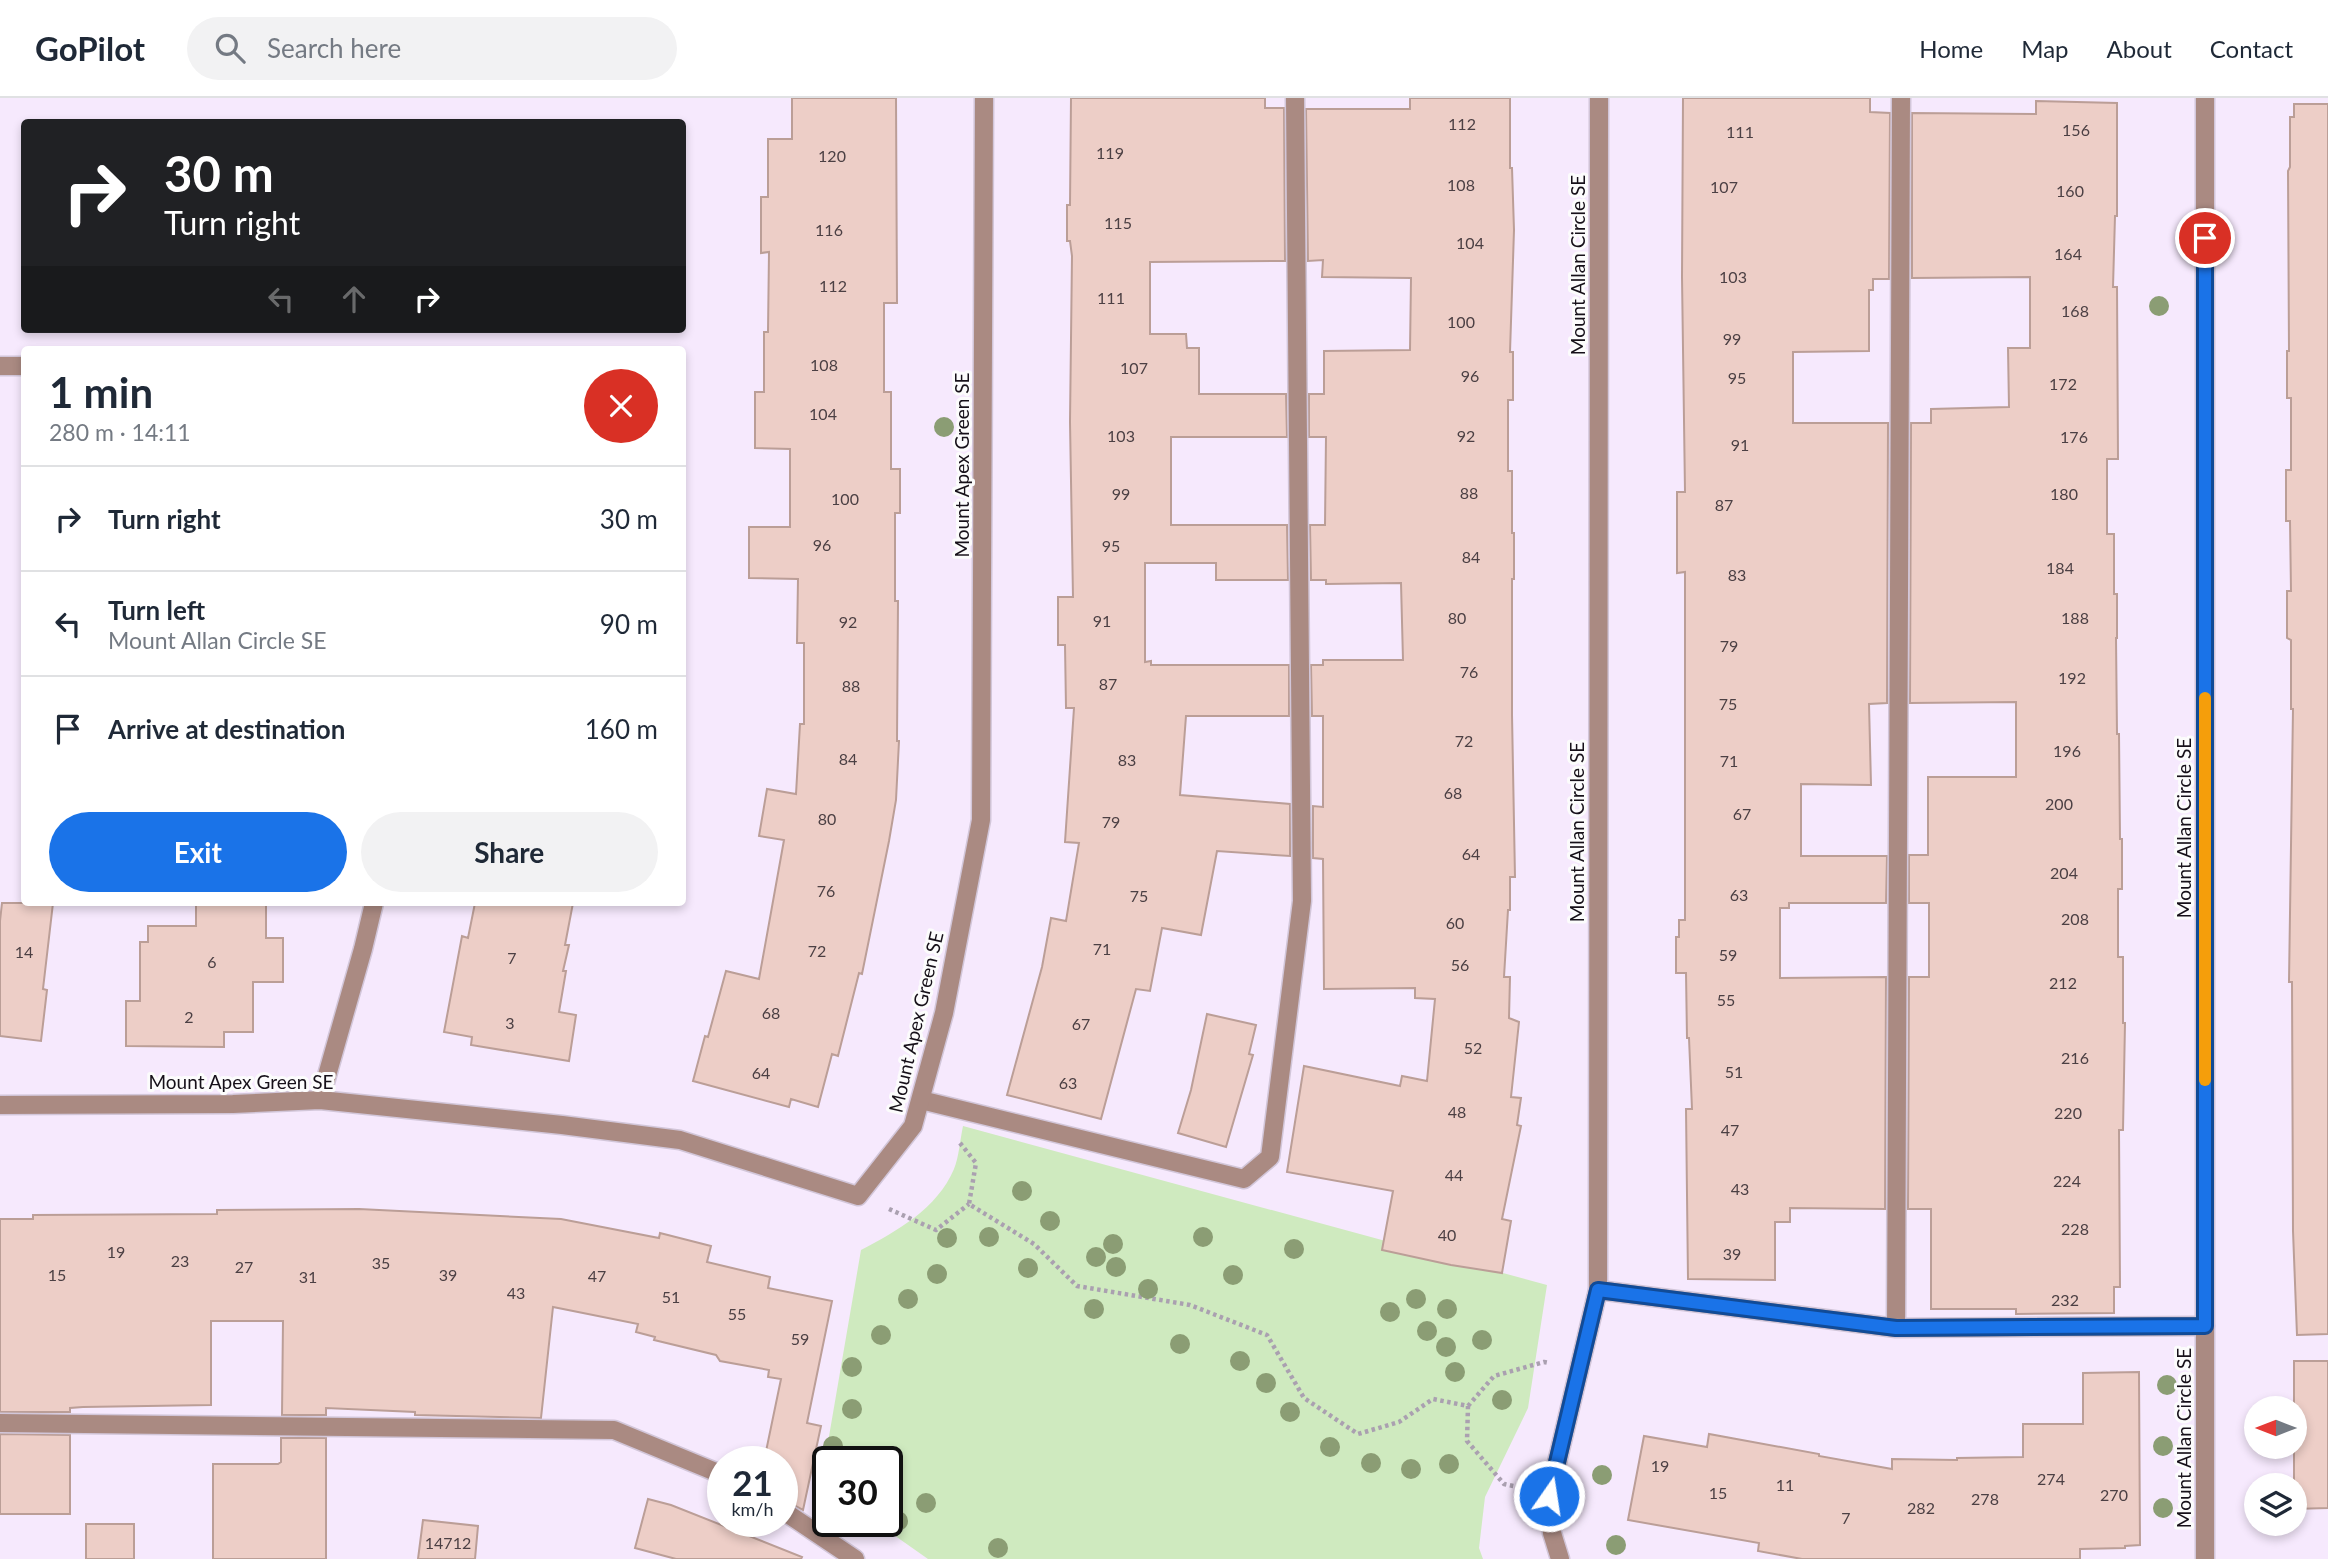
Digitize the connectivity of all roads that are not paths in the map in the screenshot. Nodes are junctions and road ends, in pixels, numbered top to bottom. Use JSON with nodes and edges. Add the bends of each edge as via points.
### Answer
{"nodes":[{"id":1,"x":984,"y":98,"type":"edge"},
{"id":2,"x":1295,"y":98,"type":"edge"},
{"id":3,"x":1599,"y":98,"type":"edge"},
{"id":4,"x":1901,"y":98,"type":"edge"},
{"id":5,"x":2205,"y":98,"type":"edge"},
{"id":6,"x":0,"y":366,"type":"edge"},
{"id":7,"x":21,"y":366,"type":"edge"},
{"id":8,"x":373,"y":906,"type":"edge"},
{"id":9,"x":320,"y":1100,"type":"junction"},
{"id":10,"x":921,"y":1100,"type":"junction"},
{"id":11,"x":0,"y":1105,"type":"edge"},
{"id":12,"x":1598,"y":1290,"type":"junction"},
{"id":13,"x":2205,"y":1326,"type":"junction"},
{"id":14,"x":1896,"y":1328,"type":"junction"},
{"id":15,"x":0,"y":1423,"type":"edge"},
{"id":16,"x":707,"y":1468,"type":"edge"},
{"id":17,"x":798,"y":1521,"type":"edge"},
{"id":18,"x":855,"y":1559,"type":"edge"},
{"id":19,"x":1560,"y":1559,"type":"edge"},
{"id":20,"x":2205,"y":1559,"type":"edge"}],
"edges":[{"from":1,"to":10,"type":"street","name":"Mount Apex Green SE","via":[[981,820],[944,1013]]},
{"from":2,"to":10,"type":"street","via":[[1301,901],[1270,1157],[1244,1179]]},
{"from":3,"to":12,"type":"street","name":"Mount Allan Circle SE"},
{"from":4,"to":14,"type":"street"},
{"from":5,"to":13,"type":"street","name":"Mount Allan Circle SE"},
{"from":6,"to":7,"type":"street"},
{"from":8,"to":9,"type":"street"},
{"from":9,"to":10,"type":"street","name":"Mount Apex Green SE","via":[[680,1140],[858,1196],[913,1126]]},
{"from":9,"to":11,"type":"street","name":"Mount Apex Green SE"},
{"from":12,"to":14,"type":"street"},
{"from":12,"to":19,"type":"street","name":"Mount Allan Circle SE","via":[[1549,1496],[1552,1534]]},
{"from":13,"to":14,"type":"street"},
{"from":13,"to":20,"type":"street","name":"Mount Allan Circle SE"},
{"from":15,"to":16,"type":"street","via":[[614,1430]]},
{"from":17,"to":18,"type":"street"}]}
